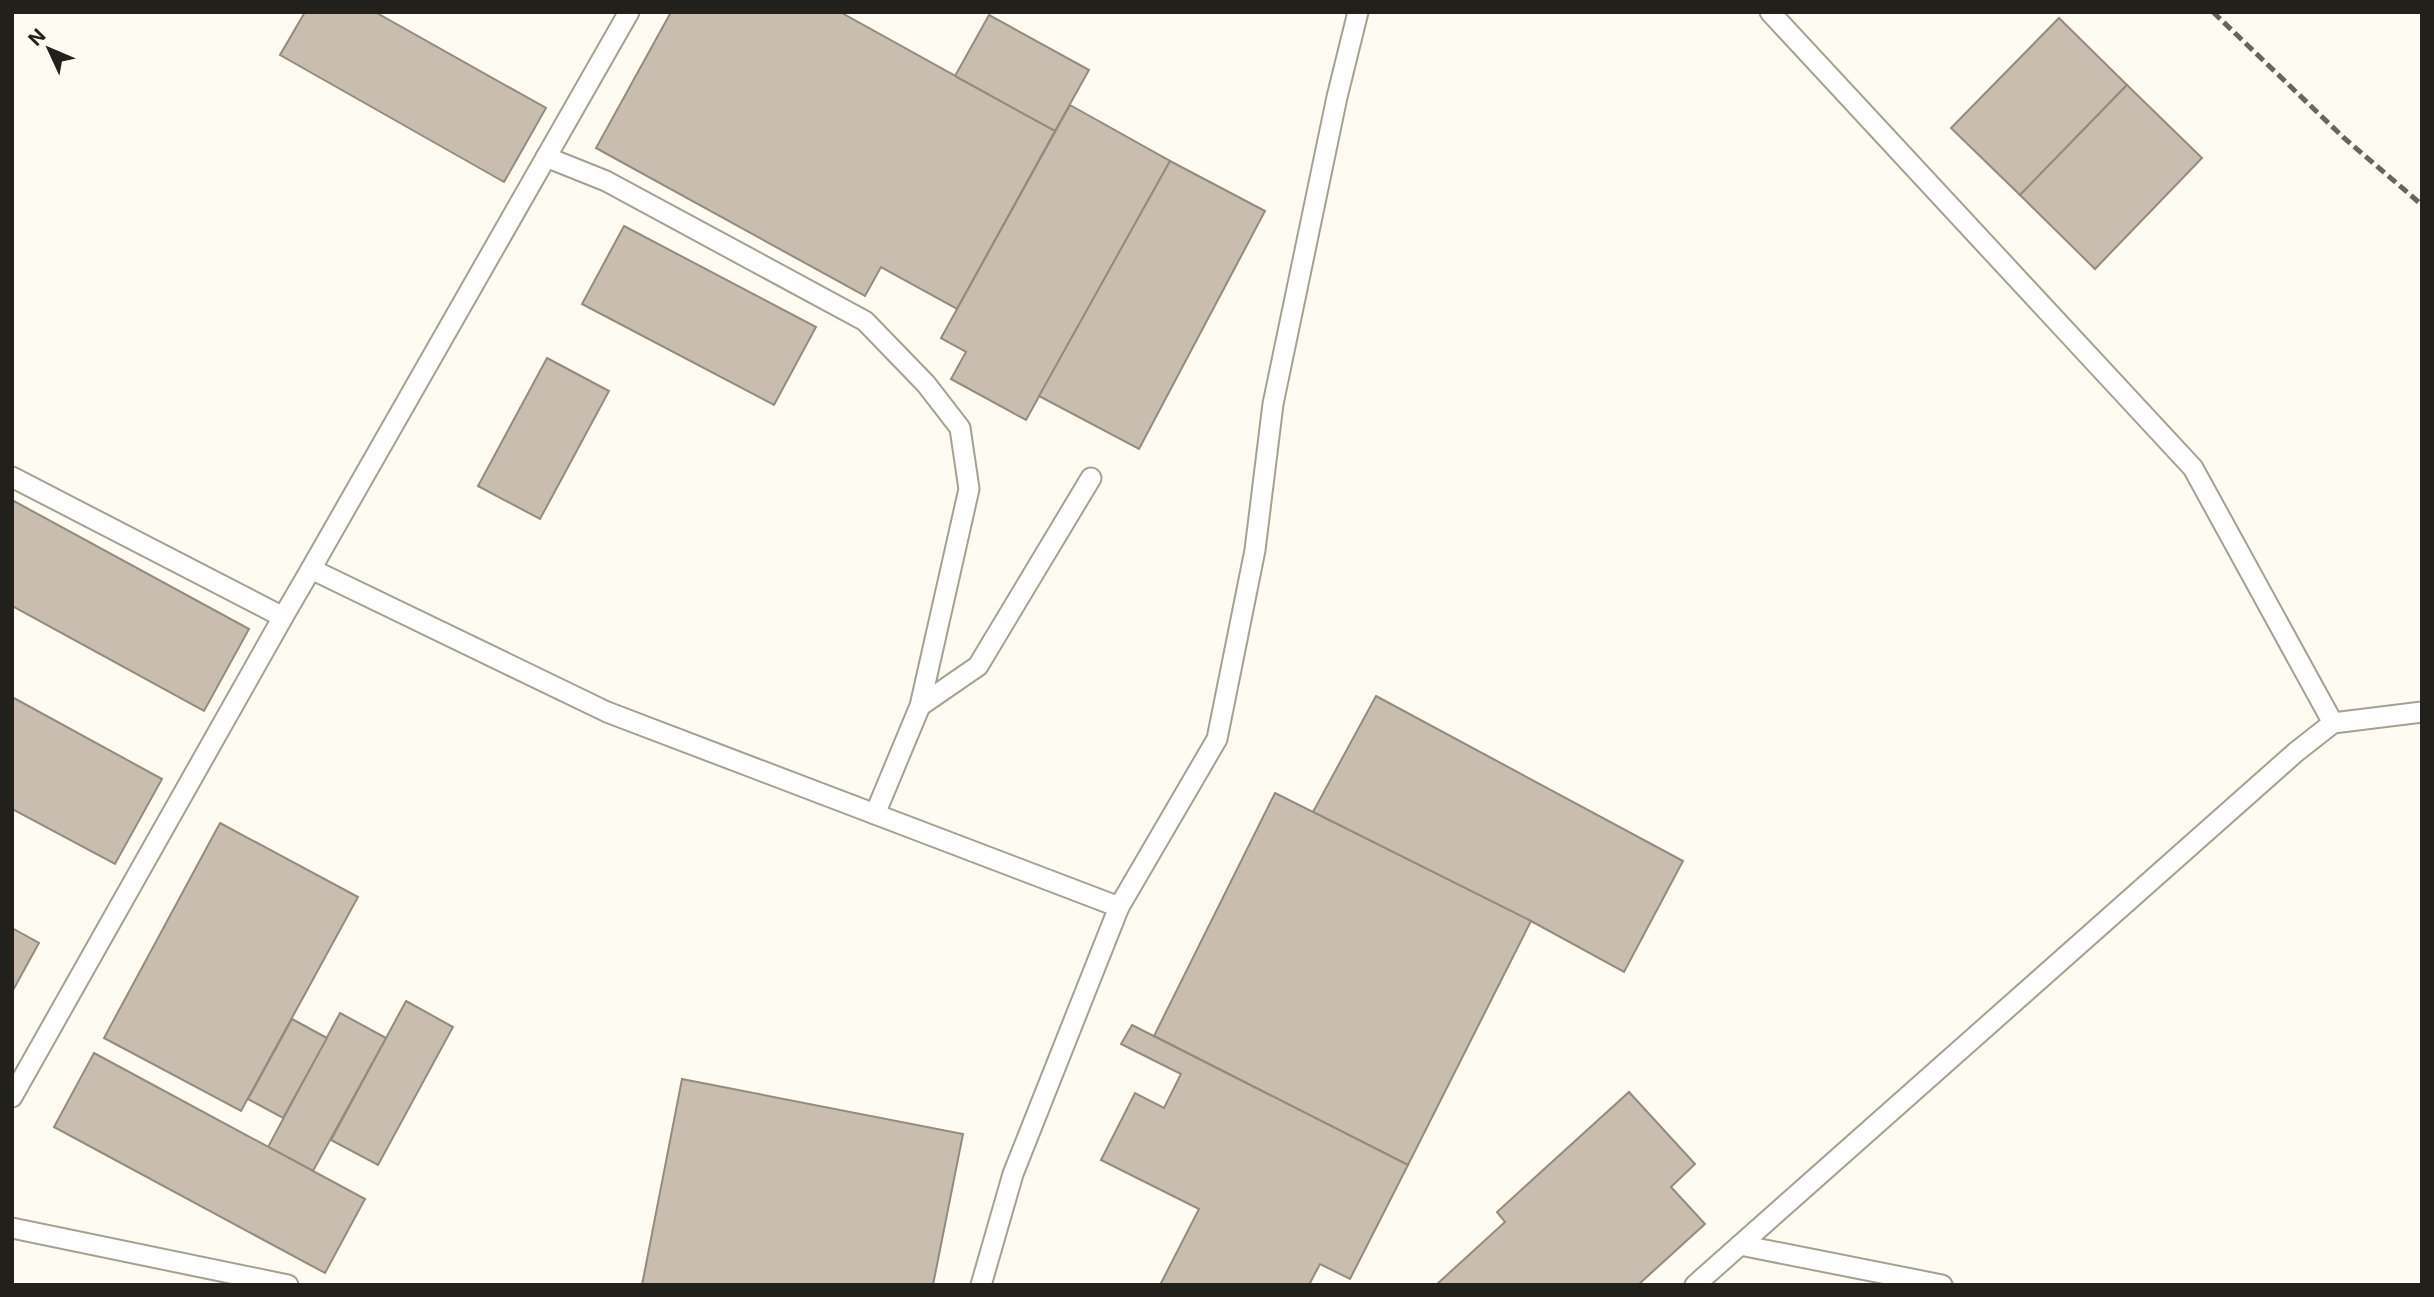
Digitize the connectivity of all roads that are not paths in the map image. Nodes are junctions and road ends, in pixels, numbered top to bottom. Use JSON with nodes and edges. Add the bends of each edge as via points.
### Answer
{"nodes":[{"id":1,"x":629,"y":12,"type":"edge"},
{"id":2,"x":1358,"y":12,"type":"edge"},
{"id":3,"x":1770,"y":12,"type":"edge"},
{"id":4,"x":546,"y":157,"type":"junction"},
{"id":5,"x":12,"y":477,"type":"edge"},
{"id":6,"x":1091,"y":478,"type":"dead end"},
{"id":7,"x":311,"y":569,"type":"junction"},
{"id":8,"x":282,"y":617,"type":"junction"},
{"id":9,"x":920,"y":706,"type":"junction"},
{"id":10,"x":2422,"y":712,"type":"edge"},
{"id":11,"x":2333,"y":723,"type":"junction"},
{"id":12,"x":875,"y":814,"type":"junction"},
{"id":13,"x":1119,"y":907,"type":"junction"},
{"id":14,"x":12,"y":1097,"type":"edge"},
{"id":15,"x":12,"y":1227,"type":"edge"},
{"id":16,"x":1740,"y":1245,"type":"junction"},
{"id":17,"x":288,"y":1285,"type":"edge"},
{"id":18,"x":981,"y":1285,"type":"edge"},
{"id":19,"x":1695,"y":1285,"type":"edge"},
{"id":20,"x":1942,"y":1285,"type":"edge"}],
"edges":[{"from":1,"to":4,"type":"lane"},
{"from":2,"to":13,"type":"lane","via":[[1273,404],[1255,550],[1217,739]]},
{"from":3,"to":11,"type":"lane","via":[[2193,468]]},
{"from":4,"to":7,"type":"lane"},
{"from":4,"to":9,"type":"lane","via":[[606,181],[865,321],[926,384],[960,428],[969,489]]},
{"from":5,"to":8,"type":"lane"},
{"from":6,"to":9,"type":"lane","via":[[978,666]]},
{"from":7,"to":8,"type":"lane"},
{"from":7,"to":12,"type":"lane","via":[[607,712]]},
{"from":8,"to":14,"type":"lane"},
{"from":9,"to":12,"type":"lane"},
{"from":10,"to":11,"type":"lane"},
{"from":11,"to":16,"type":"lane"},
{"from":12,"to":13,"type":"lane"},
{"from":13,"to":18,"type":"lane","via":[[1013,1174]]},
{"from":15,"to":17,"type":"lane"},
{"from":16,"to":19,"type":"lane"},
{"from":16,"to":20,"type":"lane"}]}
